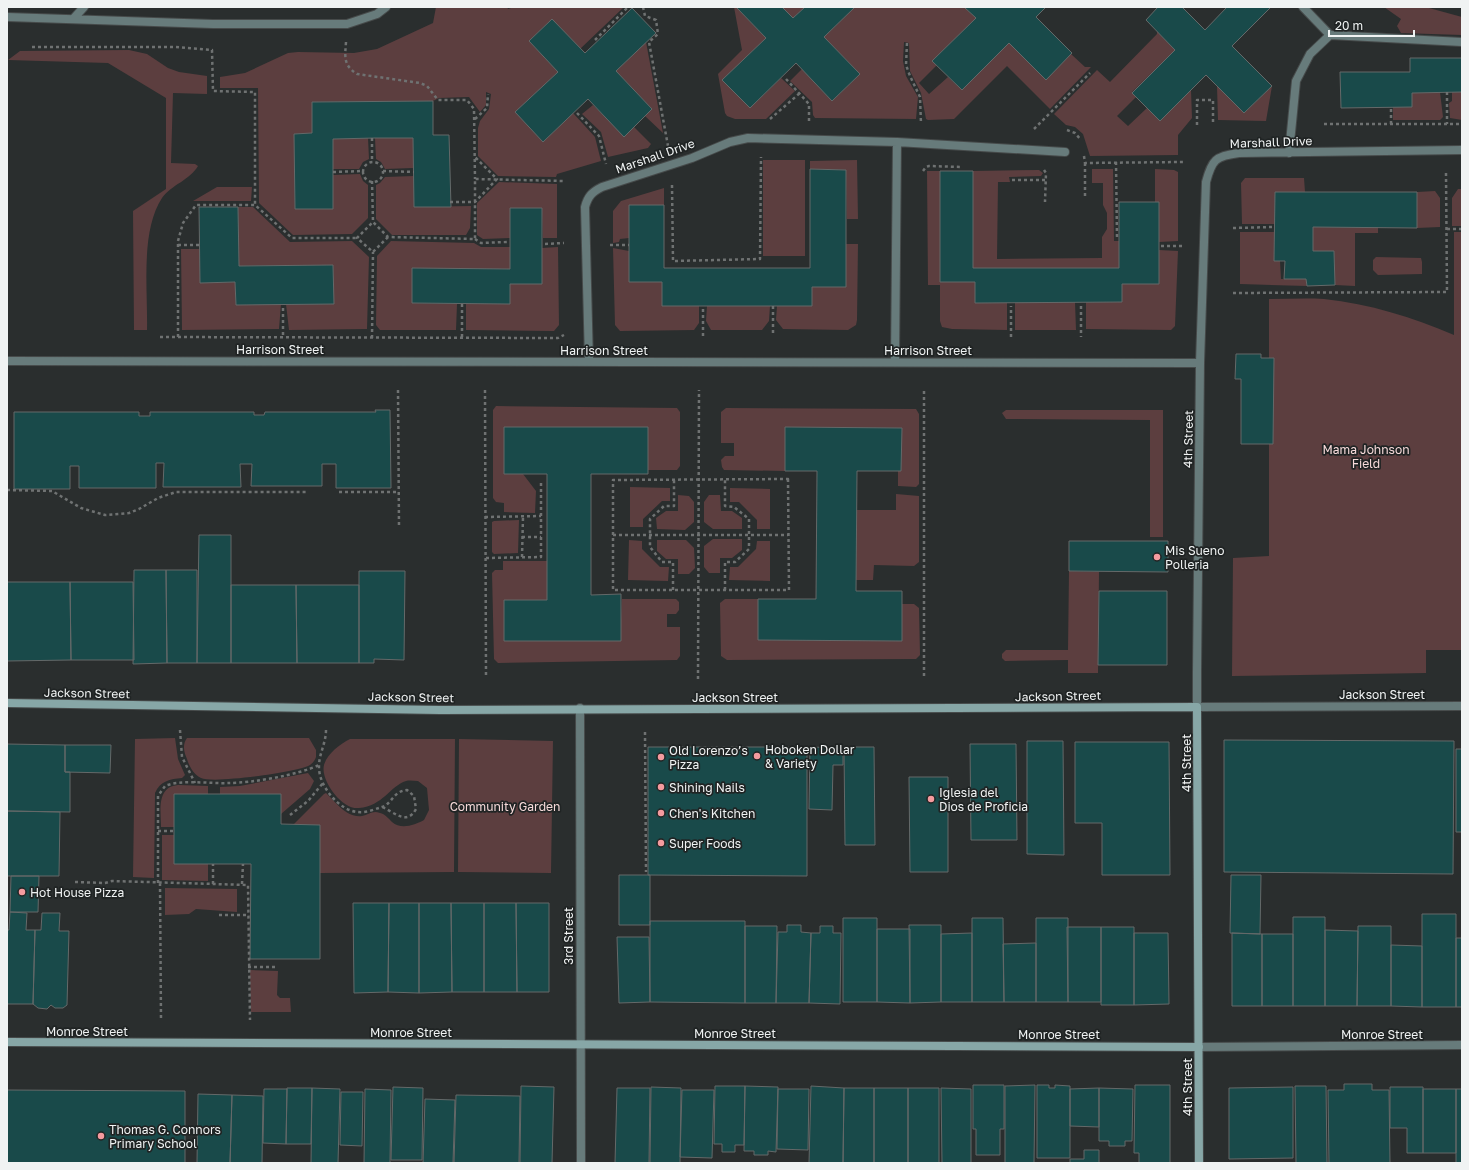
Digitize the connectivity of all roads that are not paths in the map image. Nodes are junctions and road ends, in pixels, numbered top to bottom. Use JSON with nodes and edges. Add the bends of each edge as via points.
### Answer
{"nodes":[{"id":1,"x":84,"y":7,"type":"edge"},
{"id":2,"x":386,"y":7,"type":"edge"},
{"id":3,"x":1303,"y":7,"type":"edge"},
{"id":4,"x":7,"y":17,"type":"edge"},
{"id":5,"x":74,"y":18,"type":"junction"},
{"id":6,"x":1330,"y":35,"type":"junction"},
{"id":7,"x":1462,"y":42,"type":"edge"},
{"id":8,"x":897,"y":142,"type":"junction"},
{"id":9,"x":1462,"y":150,"type":"edge"},
{"id":10,"x":1065,"y":152,"type":"dead end"},
{"id":11,"x":1289,"y":153,"type":"junction"},
{"id":12,"x":7,"y":361,"type":"edge"},
{"id":13,"x":588,"y":362,"type":"junction"},
{"id":14,"x":896,"y":362,"type":"junction"},
{"id":15,"x":1200,"y":363,"type":"junction"},
{"id":16,"x":7,"y":704,"type":"edge"},
{"id":17,"x":1462,"y":706,"type":"edge"},
{"id":18,"x":1197,"y":707,"type":"junction"},
{"id":19,"x":580,"y":708,"type":"junction"},
{"id":20,"x":7,"y":1042,"type":"edge"},
{"id":21,"x":580,"y":1045,"type":"junction"},
{"id":22,"x":1462,"y":1045,"type":"edge"},
{"id":23,"x":1200,"y":1047,"type":"junction"},
{"id":24,"x":581,"y":1163,"type":"edge"},
{"id":25,"x":1199,"y":1163,"type":"edge"}],
"edges":[{"from":1,"to":5,"type":"street"},
{"from":2,"to":5,"type":"street","via":[[377,14],[347,24],[213,24]]},
{"from":3,"to":6,"type":"street"},
{"from":4,"to":5,"type":"street"},
{"from":6,"to":7,"type":"street"},
{"from":6,"to":11,"type":"street","via":[[1310,54],[1296,81]]},
{"from":8,"to":10,"type":"street","name":"Marshall Drive"},
{"from":8,"to":13,"type":"street","name":"Marshall Drive","via":[[748,138],[593,192],[586,207]]},
{"from":8,"to":14,"type":"street"},
{"from":9,"to":11,"type":"street","name":"Marshall Drive"},
{"from":11,"to":15,"type":"street","name":"Marshall Drive","via":[[1228,154],[1218,157],[1210,168],[1206,182]]},
{"from":12,"to":13,"type":"street","name":"Harrison Street"},
{"from":13,"to":14,"type":"street","name":"Harrison Street"},
{"from":14,"to":15,"type":"street","name":"Harrison Street"},
{"from":15,"to":18,"type":"street","name":"4th Street"},
{"from":16,"to":19,"type":"street","name":"Jackson Street","via":[[440,710]]},
{"from":17,"to":18,"type":"street","name":"Jackson Street"},
{"from":18,"to":19,"type":"street","name":"Jackson Street"},
{"from":18,"to":23,"type":"street","name":"4th Street"},
{"from":19,"to":21,"type":"street","name":"3rd Street"},
{"from":20,"to":21,"type":"street","name":"Monroe Street"},
{"from":21,"to":23,"type":"street","name":"Monroe Street"},
{"from":21,"to":24,"type":"street","name":"3rd Street"},
{"from":22,"to":23,"type":"street","name":"Monroe Street"},
{"from":23,"to":25,"type":"street","name":"4th Street"}]}
